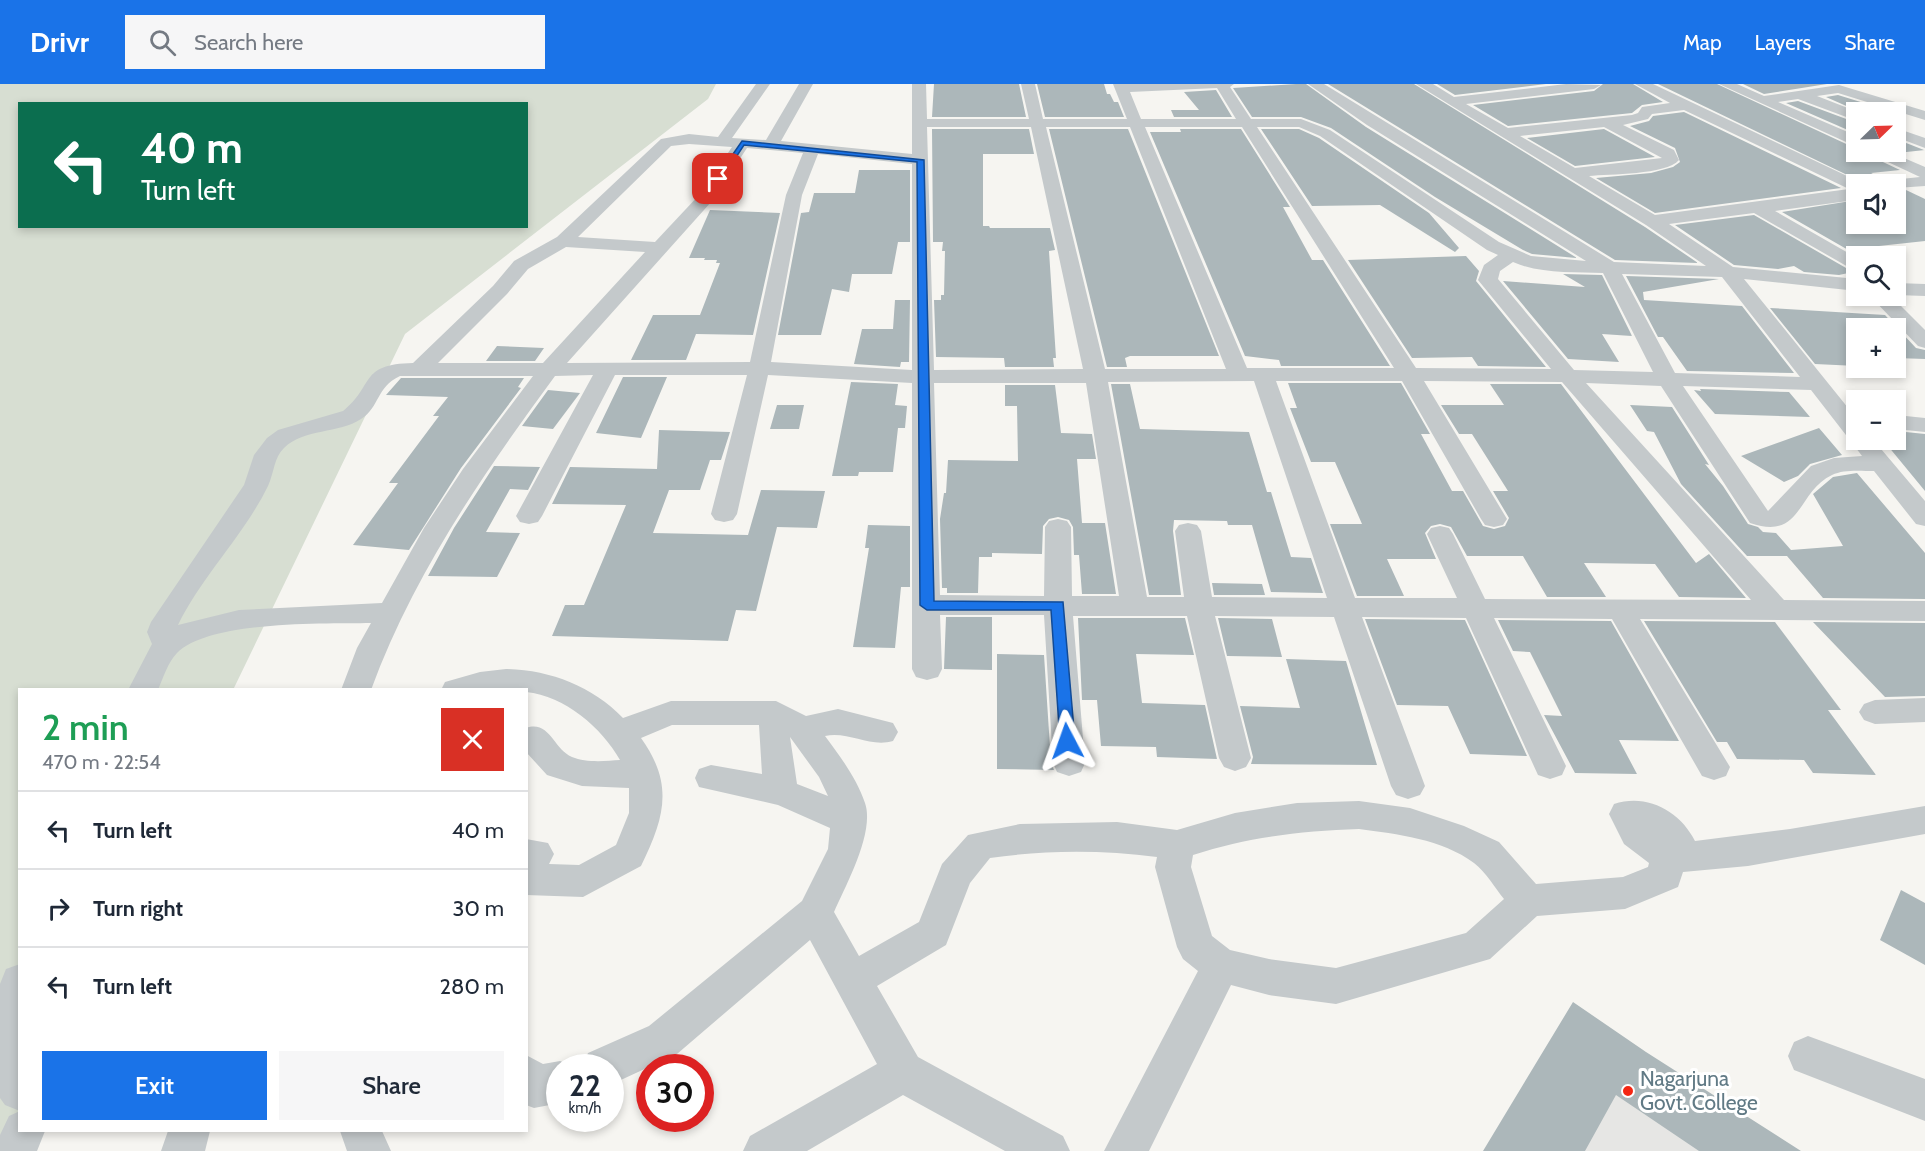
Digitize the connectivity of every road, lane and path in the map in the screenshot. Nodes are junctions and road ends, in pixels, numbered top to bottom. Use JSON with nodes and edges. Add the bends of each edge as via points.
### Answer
{"nodes":[{"id":1,"x":763,"y":84,"type":"edge"},
{"id":2,"x":806,"y":84,"type":"edge"},
{"id":3,"x":920,"y":84,"type":"edge"},
{"id":4,"x":1028,"y":84,"type":"edge"},
{"id":5,"x":1221,"y":84,"type":"edge"},
{"id":6,"x":1227,"y":84,"type":"edge"},
{"id":7,"x":1315,"y":84,"type":"edge"},
{"id":8,"x":1423,"y":84,"type":"edge"},
{"id":9,"x":1642,"y":84,"type":"edge"},
{"id":10,"x":1726,"y":84,"type":"edge"},
{"id":11,"x":1772,"y":84,"type":"edge"},
{"id":12,"x":1594,"y":85,"type":"edge"},
{"id":13,"x":1121,"y":86,"type":"edge"},
{"id":14,"x":1801,"y":95,"type":"junction"},
{"id":15,"x":1764,"y":100,"type":"junction"},
{"id":16,"x":1452,"y":101,"type":"junction"},
{"id":17,"x":1686,"y":105,"type":"junction"},
{"id":18,"x":1846,"y":113,"type":"edge"},
{"id":19,"x":1925,"y":116,"type":"edge"},
{"id":20,"x":1606,"y":122,"type":"junction"},
{"id":21,"x":920,"y":123,"type":"junction"},
{"id":22,"x":1138,"y":123,"type":"junction"},
{"id":23,"x":1037,"y":124,"type":"junction"},
{"id":24,"x":1249,"y":124,"type":"junction"},
{"id":25,"x":1506,"y":133,"type":"junction"},
{"id":26,"x":1906,"y":136,"type":"edge"},
{"id":27,"x":1846,"y":137,"type":"edge"},
{"id":28,"x":732,"y":142,"type":"junction"},
{"id":29,"x":1925,"y":143,"type":"edge"},
{"id":30,"x":771,"y":145,"type":"junction"},
{"id":31,"x":812,"y":149,"type":"junction"},
{"id":32,"x":920,"y":160,"type":"junction"},
{"id":33,"x":1573,"y":173,"type":"junction"},
{"id":34,"x":1925,"y":182,"type":"edge"},
{"id":35,"x":1906,"y":183,"type":"edge"},
{"id":36,"x":1846,"y":184,"type":"edge"},
{"id":37,"x":1846,"y":195,"type":"edge"},
{"id":38,"x":1756,"y":207,"type":"junction"},
{"id":39,"x":1652,"y":221,"type":"junction"},
{"id":40,"x":563,"y":241,"type":"junction"},
{"id":41,"x":660,"y":248,"type":"junction"},
{"id":42,"x":1510,"y":255,"type":"junction"},
{"id":43,"x":1846,"y":260,"type":"edge"},
{"id":44,"x":1610,"y":268,"type":"junction"},
{"id":45,"x":1728,"y":272,"type":"junction"},
{"id":46,"x":1846,"y":284,"type":"edge"},
{"id":47,"x":1906,"y":289,"type":"edge"},
{"id":48,"x":1925,"y":290,"type":"edge"},
{"id":49,"x":1890,"y":306,"type":"edge"},
{"id":50,"x":1925,"y":342,"type":"edge"},
{"id":51,"x":550,"y":368,"type":"junction"},
{"id":52,"x":759,"y":368,"type":"junction"},
{"id":53,"x":420,"y":369,"type":"junction"},
{"id":54,"x":607,"y":369,"type":"junction"},
{"id":55,"x":1409,"y":374,"type":"junction"},
{"id":56,"x":1568,"y":376,"type":"junction"},
{"id":57,"x":924,"y":377,"type":"junction"},
{"id":58,"x":1096,"y":377,"type":"junction"},
{"id":59,"x":1252,"y":377,"type":"junction"},
{"id":60,"x":1668,"y":380,"type":"junction"},
{"id":61,"x":1817,"y":384,"type":"junction"},
{"id":62,"x":1846,"y":416,"type":"edge"},
{"id":63,"x":1906,"y":423,"type":"edge"},
{"id":64,"x":1925,"y":425,"type":"edge"},
{"id":65,"x":1869,"y":450,"type":"edge"},
{"id":66,"x":1880,"y":464,"type":"junction"},
{"id":67,"x":724,"y":514,"type":"dead end"},
{"id":68,"x":529,"y":516,"type":"dead end"},
{"id":69,"x":1925,"y":518,"type":"edge"},
{"id":70,"x":1494,"y":519,"type":"dead end"},
{"id":71,"x":1058,"y":527,"type":"dead end"},
{"id":72,"x":1188,"y":531,"type":"dead end"},
{"id":73,"x":1440,"y":534,"type":"dead end"},
{"id":74,"x":927,"y":605,"type":"junction"},
{"id":75,"x":1058,"y":606,"type":"junction"},
{"id":76,"x":1135,"y":606,"type":"junction"},
{"id":77,"x":1198,"y":607,"type":"junction"},
{"id":78,"x":1345,"y":608,"type":"junction"},
{"id":79,"x":1477,"y":608,"type":"junction"},
{"id":80,"x":1620,"y":609,"type":"junction"},
{"id":81,"x":1776,"y":610,"type":"junction"},
{"id":82,"x":1925,"y":611,"type":"edge"},
{"id":83,"x":392,"y":613,"type":"junction"},
{"id":84,"x":168,"y":645,"type":"junction"},
{"id":85,"x":927,"y":669,"type":"dead end"},
{"id":86,"x":144,"y":688,"type":"edge"},
{"id":87,"x":357,"y":688,"type":"edge"},
{"id":88,"x":461,"y":688,"type":"edge"},
{"id":89,"x":1925,"y":710,"type":"edge"},
{"id":90,"x":1875,"y":712,"type":"dead end"},
{"id":91,"x":789,"y":721,"type":"junction"},
{"id":92,"x":882,"y":732,"type":"dead end"},
{"id":93,"x":621,"y":735,"type":"junction"},
{"id":94,"x":534,"y":738,"type":"dead end"},
{"id":95,"x":1235,"y":758,"type":"dead end"},
{"id":96,"x":1069,"y":763,"type":"dead end"},
{"id":97,"x":1550,"y":766,"type":"dead end"},
{"id":98,"x":1714,"y":767,"type":"dead end"},
{"id":99,"x":643,"y":772,"type":"junction"},
{"id":100,"x":711,"y":778,"type":"dead end"},
{"id":101,"x":1408,"y":786,"type":"dead end"},
{"id":102,"x":781,"y":792,"type":"junction"},
{"id":103,"x":1925,"y":820,"type":"edge"},
{"id":104,"x":848,"y":821,"type":"junction"},
{"id":105,"x":1177,"y":845,"type":"junction"},
{"id":106,"x":530,"y":862,"type":"edge"},
{"id":107,"x":1528,"y":901,"type":"junction"},
{"id":108,"x":815,"y":913,"type":"junction"},
{"id":109,"x":1221,"y":965,"type":"junction"},
{"id":110,"x":852,"y":979,"type":"junction"},
{"id":111,"x":18,"y":988,"type":"edge"},
{"id":112,"x":1808,"y":1056,"type":"dead end"},
{"id":113,"x":624,"y":1058,"type":"edge"},
{"id":114,"x":903,"y":1072,"type":"junction"},
{"id":115,"x":528,"y":1078,"type":"edge"},
{"id":116,"x":546,"y":1085,"type":"edge"},
{"id":117,"x":18,"y":1089,"type":"edge"},
{"id":118,"x":1925,"y":1100,"type":"edge"},
{"id":119,"x":24,"y":1132,"type":"edge"},
{"id":120,"x":189,"y":1132,"type":"edge"},
{"id":121,"x":362,"y":1132,"type":"edge"},
{"id":122,"x":15,"y":1151,"type":"edge"},
{"id":123,"x":183,"y":1151,"type":"edge"},
{"id":124,"x":369,"y":1151,"type":"edge"},
{"id":125,"x":765,"y":1151,"type":"edge"},
{"id":126,"x":1048,"y":1151,"type":"edge"},
{"id":127,"x":1126,"y":1151,"type":"edge"}],
"edges":[{"from":1,"to":28,"type":"street"},
{"from":2,"to":30,"type":"street"},
{"from":3,"to":21,"type":"street"},
{"from":4,"to":23,"type":"street"},
{"from":5,"to":6,"type":"street"},
{"from":5,"to":13,"type":"street"},
{"from":5,"to":24,"type":"street"},
{"from":7,"to":44,"type":"street"},
{"from":8,"to":16,"type":"street"},
{"from":9,"to":17,"type":"street"},
{"from":10,"to":15,"type":"street"},
{"from":11,"to":14,"type":"street"},
{"from":12,"to":16,"type":"street"},
{"from":13,"to":22,"type":"street"},
{"from":14,"to":15,"type":"street"},
{"from":14,"to":18,"type":"street"},
{"from":14,"to":19,"type":"street","via":[[1842,90]]},
{"from":15,"to":27,"type":"street"},
{"from":16,"to":25,"type":"street"},
{"from":17,"to":20,"type":"street","via":[[1647,110],[1640,118]]},
{"from":17,"to":36,"type":"street"},
{"from":20,"to":25,"type":"street"},
{"from":20,"to":33,"type":"street","via":[[1668,153],[1671,160],[1657,165]]},
{"from":21,"to":23,"type":"street"},
{"from":21,"to":32,"type":"street"},
{"from":22,"to":23,"type":"street"},
{"from":22,"to":24,"type":"street"},
{"from":22,"to":59,"type":"street"},
{"from":23,"to":58,"type":"street"},
{"from":24,"to":42,"type":"street","via":[[1293,122],[1316,128]]},
{"from":24,"to":55,"type":"street"},
{"from":25,"to":33,"type":"street"},
{"from":26,"to":29,"type":"street"},
{"from":28,"to":30,"type":"street"},
{"from":28,"to":40,"type":"street","via":[[679,139],[662,144]]},
{"from":28,"to":41,"type":"street","via":[[706,197]]},
{"from":30,"to":31,"type":"street"},
{"from":31,"to":32,"type":"street"},
{"from":31,"to":52,"type":"street","via":[[794,195]]},
{"from":32,"to":57,"type":"street"},
{"from":33,"to":39,"type":"street"},
{"from":34,"to":35,"type":"street"},
{"from":37,"to":38,"type":"street"},
{"from":38,"to":39,"type":"street"},
{"from":38,"to":43,"type":"street"},
{"from":39,"to":45,"type":"street"},
{"from":40,"to":41,"type":"street"},
{"from":40,"to":53,"type":"street","via":[[521,265]]},
{"from":41,"to":51,"type":"street"},
{"from":42,"to":44,"type":"street","via":[[1539,264]]},
{"from":42,"to":56,"type":"street","via":[[1491,268],[1488,280]]},
{"from":44,"to":45,"type":"street"},
{"from":44,"to":60,"type":"street"},
{"from":45,"to":46,"type":"street"},
{"from":45,"to":61,"type":"street"},
{"from":47,"to":48,"type":"street"},
{"from":49,"to":50,"type":"street"},
{"from":51,"to":53,"type":"street"},
{"from":51,"to":54,"type":"street"},
{"from":51,"to":83,"type":"street","via":[[475,469],[437,528]]},
{"from":52,"to":54,"type":"street"},
{"from":52,"to":57,"type":"street"},
{"from":52,"to":67,"type":"street"},
{"from":53,"to":84,"type":"street","via":[[383,375],[351,416],[286,435],[275,443],[266,454],[255,485],[167,618],[162,638]]},
{"from":54,"to":68,"type":"street"},
{"from":55,"to":56,"type":"street"},
{"from":55,"to":59,"type":"street"},
{"from":55,"to":70,"type":"street"},
{"from":56,"to":60,"type":"street"},
{"from":56,"to":81,"type":"street"},
{"from":57,"to":58,"type":"street"},
{"from":57,"to":74,"type":"street"},
{"from":58,"to":59,"type":"street"},
{"from":58,"to":76,"type":"street"},
{"from":59,"to":78,"type":"street"},
{"from":60,"to":61,"type":"street"},
{"from":60,"to":66,"type":"street","via":[[1754,512],[1764,520],[1780,518],[1819,471],[1840,464]]},
{"from":61,"to":62,"type":"street"},
{"from":63,"to":64,"type":"street"},
{"from":65,"to":66,"type":"street"},
{"from":66,"to":69,"type":"street"},
{"from":71,"to":75,"type":"street"},
{"from":72,"to":77,"type":"street"},
{"from":73,"to":79,"type":"street"},
{"from":74,"to":75,"type":"street"},
{"from":74,"to":85,"type":"street"},
{"from":75,"to":76,"type":"street"},
{"from":75,"to":96,"type":"street"},
{"from":76,"to":77,"type":"street"},
{"from":77,"to":78,"type":"street"},
{"from":77,"to":95,"type":"street"},
{"from":78,"to":79,"type":"street"},
{"from":78,"to":101,"type":"street"},
{"from":79,"to":80,"type":"street"},
{"from":79,"to":97,"type":"street"},
{"from":80,"to":81,"type":"street"},
{"from":80,"to":98,"type":"street"},
{"from":81,"to":82,"type":"street"},
{"from":83,"to":84,"type":"street","via":[[231,620],[195,628]]},
{"from":83,"to":87,"type":"street","via":[[372,648]]},
{"from":84,"to":86,"type":"street"},
{"from":88,"to":93,"type":"street","via":[[516,680],[554,687],[576,697]]},
{"from":89,"to":90,"type":"street"},
{"from":91,"to":92,"type":"street","via":[[838,721]]},
{"from":91,"to":93,"type":"street","via":[[671,713],[638,724]]},
{"from":91,"to":102,"type":"street","via":[[774,738]]},
{"from":91,"to":104,"type":"street","via":[[832,770],[849,806]]},
{"from":93,"to":99,"type":"street"},
{"from":94,"to":99,"type":"street","via":[[562,768],[615,774]]},
{"from":99,"to":106,"type":"street","via":[[647,808],[629,855],[583,880]]},
{"from":100,"to":102,"type":"street","via":[[749,782]]},
{"from":102,"to":104,"type":"street"},
{"from":103,"to":107,"type":"street","via":[[1756,848],[1667,856],[1665,876],[1625,893]]},
{"from":104,"to":108,"type":"street","via":[[845,849]]},
{"from":105,"to":107,"type":"street","via":[[1235,827],[1297,817],[1359,815],[1410,822],[1487,853]]},
{"from":105,"to":109,"type":"street","via":[[1173,867],[1196,946]]},
{"from":105,"to":110,"type":"street","via":[[1117,837],[1020,839],[980,845],[955,875],[933,933]]},
{"from":107,"to":109,"type":"street","via":[[1478,947],[1336,986],[1269,977]]},
{"from":108,"to":110,"type":"street"},
{"from":108,"to":113,"type":"street","via":[[663,1040]]},
{"from":109,"to":127,"type":"street"},
{"from":110,"to":114,"type":"street"},
{"from":111,"to":117,"type":"street","via":[[4,1031],[2,1064],[3,1077]]},
{"from":112,"to":118,"type":"street"},
{"from":114,"to":125,"type":"street"},
{"from":114,"to":126,"type":"street"},
{"from":115,"to":116,"type":"street","via":[[534,1087]]},
{"from":119,"to":122,"type":"street"},
{"from":120,"to":123,"type":"street"},
{"from":121,"to":124,"type":"street"}]}
